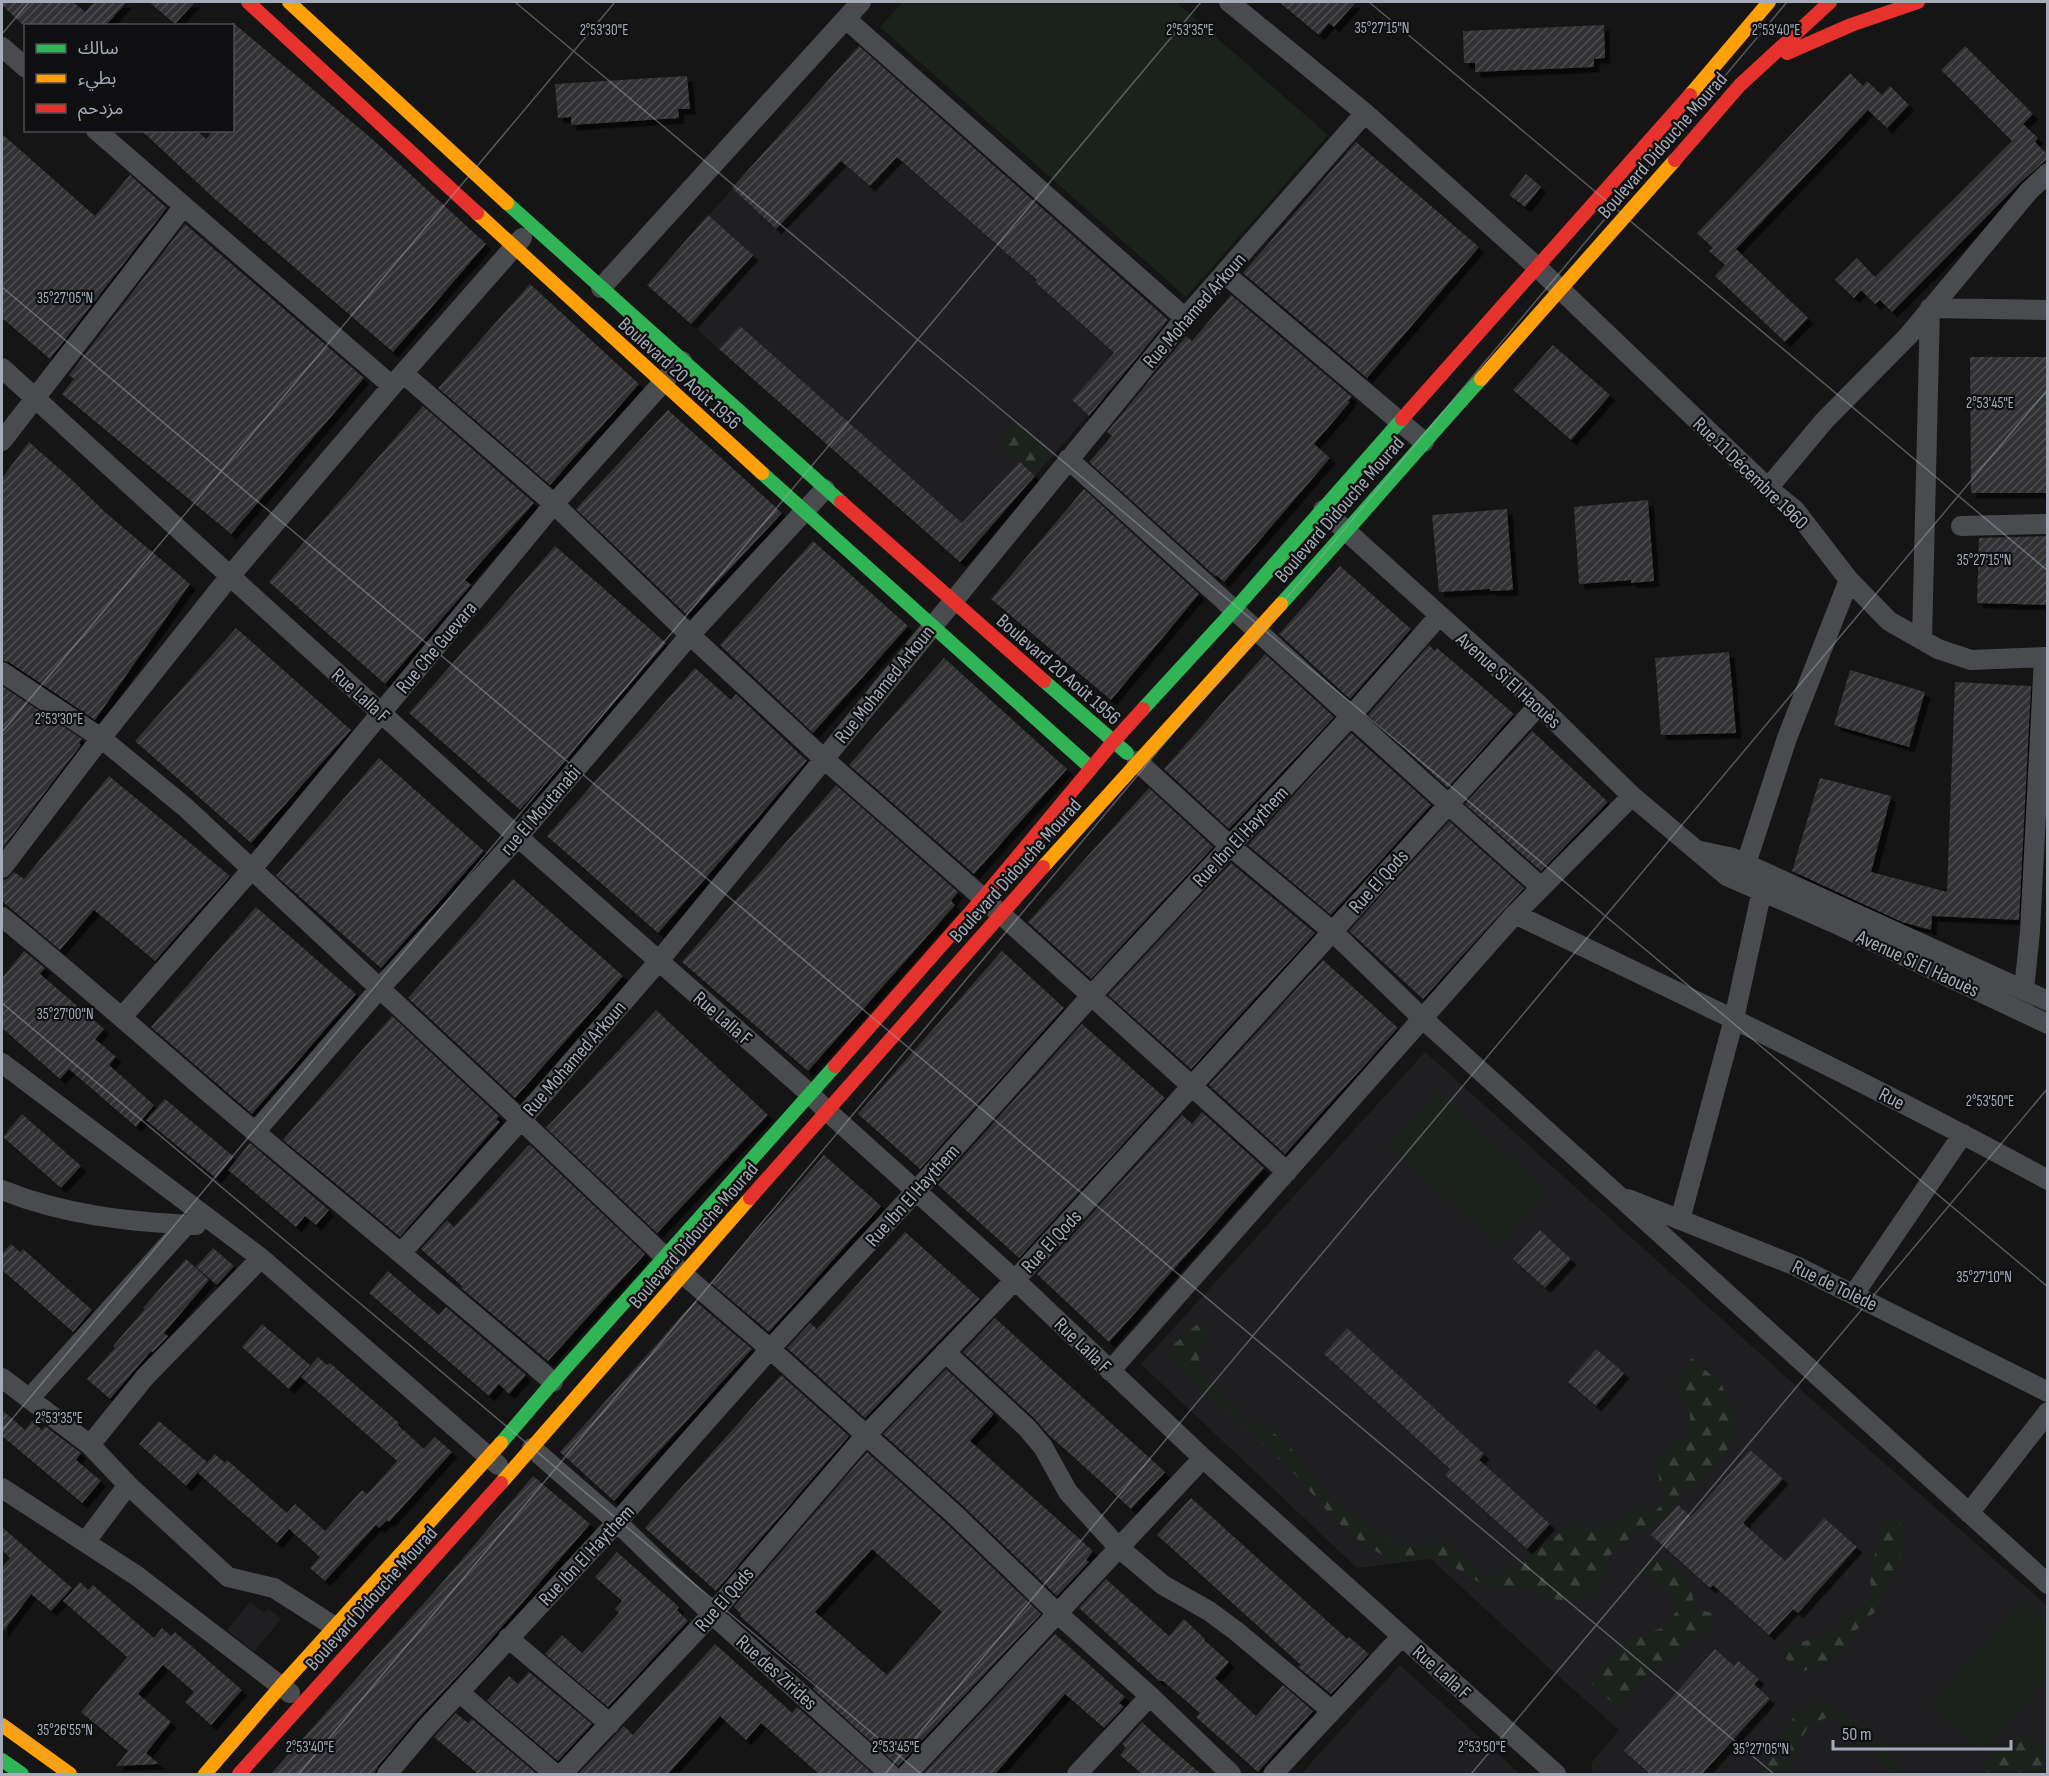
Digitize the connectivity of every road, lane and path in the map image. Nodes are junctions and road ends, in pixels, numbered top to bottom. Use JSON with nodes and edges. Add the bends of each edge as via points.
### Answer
{"nodes":[{"id":1,"x":248,"y":2,"type":"edge"},
{"id":2,"x":289,"y":2,"type":"edge"},
{"id":3,"x":861,"y":2,"type":"edge"},
{"id":4,"x":1229,"y":2,"type":"edge"},
{"id":5,"x":1769,"y":2,"type":"edge"},
{"id":6,"x":1830,"y":2,"type":"edge"},
{"id":7,"x":1918,"y":2,"type":"edge"},
{"id":8,"x":846,"y":19,"type":"junction"},
{"id":9,"x":2,"y":47,"type":"edge"},
{"id":10,"x":24,"y":66,"type":"edge"},
{"id":11,"x":1756,"y":69,"type":"junction"},
{"id":12,"x":1365,"y":113,"type":"junction"},
{"id":13,"x":98,"y":132,"type":"edge"},
{"id":14,"x":2048,"y":173,"type":"edge"},
{"id":15,"x":183,"y":207,"type":"junction"},
{"id":16,"x":532,"y":226,"type":"junction"},
{"id":17,"x":513,"y":247,"type":"junction"},
{"id":18,"x":1537,"y":267,"type":"junction"},
{"id":19,"x":1225,"y":273,"type":"junction"},
{"id":20,"x":601,"y":288,"type":"junction"},
{"id":21,"x":1561,"y":290,"type":"junction"},
{"id":22,"x":1930,"y":308,"type":"junction"},
{"id":23,"x":2048,"y":310,"type":"edge"},
{"id":24,"x":1185,"y":318,"type":"junction"},
{"id":25,"x":682,"y":361,"type":"junction"},
{"id":26,"x":2,"y":368,"type":"edge"},
{"id":27,"x":398,"y":380,"type":"junction"},
{"id":28,"x":662,"y":383,"type":"junction"},
{"id":29,"x":35,"y":399,"type":"junction"},
{"id":30,"x":1400,"y":423,"type":"junction"},
{"id":31,"x":2,"y":441,"type":"edge"},
{"id":32,"x":1424,"y":442,"type":"junction"},
{"id":33,"x":1068,"y":459,"type":"junction"},
{"id":34,"x":1768,"y":488,"type":"junction"},
{"id":35,"x":825,"y":489,"type":"junction"},
{"id":36,"x":554,"y":504,"type":"junction"},
{"id":37,"x":804,"y":510,"type":"junction"},
{"id":38,"x":1323,"y":510,"type":"junction"},
{"id":39,"x":2048,"y":524,"type":"edge"},
{"id":40,"x":1961,"y":526,"type":"dead end"},
{"id":41,"x":1347,"y":532,"type":"junction"},
{"id":42,"x":230,"y":576,"type":"junction"},
{"id":43,"x":1850,"y":580,"type":"junction"},
{"id":44,"x":952,"y":602,"type":"junction"},
{"id":45,"x":1235,"y":609,"type":"junction"},
{"id":46,"x":1439,"y":616,"type":"junction"},
{"id":47,"x":933,"y":625,"type":"junction"},
{"id":48,"x":1257,"y":631,"type":"junction"},
{"id":49,"x":690,"y":635,"type":"junction"},
{"id":50,"x":1922,"y":640,"type":"junction"},
{"id":51,"x":2046,"y":657,"type":"edge"},
{"id":52,"x":2,"y":672,"type":"edge"},
{"id":53,"x":1539,"y":705,"type":"junction"},
{"id":54,"x":381,"y":713,"type":"junction"},
{"id":55,"x":1350,"y":717,"type":"junction"},
{"id":56,"x":101,"y":738,"type":"junction"},
{"id":57,"x":1113,"y":742,"type":"junction"},
{"id":58,"x":824,"y":759,"type":"junction"},
{"id":59,"x":1137,"y":761,"type":"junction"},
{"id":60,"x":1091,"y":768,"type":"junction"},
{"id":61,"x":1632,"y":796,"type":"junction"},
{"id":62,"x":1448,"y":803,"type":"junction"},
{"id":63,"x":518,"y":837,"type":"junction"},
{"id":64,"x":1230,"y":846,"type":"junction"},
{"id":65,"x":2,"y":868,"type":"edge"},
{"id":66,"x":252,"y":868,"type":"junction"},
{"id":67,"x":1743,"y":873,"type":"junction"},
{"id":68,"x":1541,"y":887,"type":"junction"},
{"id":69,"x":1762,"y":890,"type":"junction"},
{"id":70,"x":983,"y":897,"type":"junction"},
{"id":71,"x":1515,"y":914,"type":"junction"},
{"id":72,"x":1001,"y":915,"type":"junction"},
{"id":73,"x":2,"y":917,"type":"edge"},
{"id":74,"x":1332,"y":932,"type":"junction"},
{"id":75,"x":658,"y":962,"type":"junction"},
{"id":76,"x":380,"y":988,"type":"junction"},
{"id":77,"x":2024,"y":990,"type":"junction"},
{"id":78,"x":1091,"y":996,"type":"junction"},
{"id":79,"x":2048,"y":1001,"type":"edge"},
{"id":80,"x":122,"y":1017,"type":"junction"},
{"id":81,"x":1422,"y":1018,"type":"junction"},
{"id":82,"x":1734,"y":1019,"type":"junction"},
{"id":83,"x":2048,"y":1024,"type":"edge"},
{"id":84,"x":2,"y":1062,"type":"edge"},
{"id":85,"x":1192,"y":1088,"type":"junction"},
{"id":86,"x":810,"y":1094,"type":"junction"},
{"id":87,"x":826,"y":1110,"type":"junction"},
{"id":88,"x":521,"y":1120,"type":"junction"},
{"id":89,"x":255,"y":1132,"type":"junction"},
{"id":90,"x":1963,"y":1134,"type":"junction"},
{"id":91,"x":1287,"y":1172,"type":"junction"},
{"id":92,"x":2048,"y":1180,"type":"edge"},
{"id":93,"x":2,"y":1190,"type":"edge"},
{"id":94,"x":916,"y":1191,"type":"junction"},
{"id":95,"x":1615,"y":1194,"type":"junction"},
{"id":96,"x":1680,"y":1220,"type":"junction"},
{"id":97,"x":186,"y":1225,"type":"junction"},
{"id":98,"x":219,"y":1227,"type":"junction"},
{"id":99,"x":401,"y":1252,"type":"junction"},
{"id":100,"x":665,"y":1257,"type":"junction"},
{"id":101,"x":261,"y":1258,"type":"junction"},
{"id":102,"x":684,"y":1275,"type":"junction"},
{"id":103,"x":1015,"y":1280,"type":"junction"},
{"id":104,"x":1854,"y":1294,"type":"junction"},
{"id":105,"x":770,"y":1349,"type":"junction"},
{"id":106,"x":945,"y":1352,"type":"junction"},
{"id":107,"x":1110,"y":1371,"type":"junction"},
{"id":108,"x":2,"y":1378,"type":"edge"},
{"id":109,"x":553,"y":1382,"type":"junction"},
{"id":110,"x":2048,"y":1392,"type":"edge"},
{"id":111,"x":29,"y":1399,"type":"junction"},
{"id":112,"x":2048,"y":1412,"type":"edge"},
{"id":113,"x":866,"y":1435,"type":"junction"},
{"id":114,"x":90,"y":1445,"type":"junction"},
{"id":115,"x":532,"y":1448,"type":"junction"},
{"id":116,"x":489,"y":1457,"type":"junction"},
{"id":117,"x":1203,"y":1458,"type":"junction"},
{"id":118,"x":508,"y":1474,"type":"junction"},
{"id":119,"x":128,"y":1485,"type":"junction"},
{"id":120,"x":2,"y":1488,"type":"edge"},
{"id":121,"x":1969,"y":1513,"type":"junction"},
{"id":122,"x":617,"y":1522,"type":"junction"},
{"id":123,"x":86,"y":1541,"type":"junction"},
{"id":124,"x":1119,"y":1548,"type":"junction"},
{"id":125,"x":2048,"y":1584,"type":"edge"},
{"id":126,"x":1057,"y":1613,"type":"junction"},
{"id":127,"x":712,"y":1614,"type":"junction"},
{"id":128,"x":335,"y":1627,"type":"junction"},
{"id":129,"x":1402,"y":1636,"type":"junction"},
{"id":130,"x":508,"y":1638,"type":"junction"},
{"id":131,"x":281,"y":1686,"type":"junction"},
{"id":132,"x":459,"y":1692,"type":"junction"},
{"id":133,"x":1150,"y":1696,"type":"junction"},
{"id":134,"x":303,"y":1703,"type":"junction"},
{"id":135,"x":1332,"y":1711,"type":"junction"},
{"id":136,"x":610,"y":1724,"type":"junction"},
{"id":137,"x":2,"y":1725,"type":"edge"},
{"id":138,"x":219,"y":1758,"type":"junction"},
{"id":139,"x":2,"y":1760,"type":"edge"},
{"id":140,"x":22,"y":1774,"type":"edge"},
{"id":141,"x":70,"y":1774,"type":"edge"},
{"id":142,"x":205,"y":1774,"type":"edge"},
{"id":143,"x":239,"y":1774,"type":"edge"},
{"id":144,"x":387,"y":1774,"type":"edge"},
{"id":145,"x":555,"y":1774,"type":"edge"},
{"id":146,"x":562,"y":1774,"type":"edge"},
{"id":147,"x":890,"y":1774,"type":"edge"},
{"id":148,"x":907,"y":1774,"type":"edge"},
{"id":149,"x":1077,"y":1774,"type":"edge"},
{"id":150,"x":1231,"y":1774,"type":"edge"},
{"id":151,"x":1273,"y":1774,"type":"edge"},
{"id":152,"x":1556,"y":1774,"type":"edge"}],
"edges":[{"from":1,"to":17,"type":"main road","name":"Boulevard 20 Août 1956"},
{"from":2,"to":16,"type":"main road","name":"Boulevard 20 Août 1956"},
{"from":3,"to":8,"type":"street"},
{"from":4,"to":12,"type":"street","name":"Rue 11 Décembre 1960"},
{"from":5,"to":18,"type":"main road","name":"Boulevard Didouche Mourad"},
{"from":6,"to":11,"type":"main road","name":"Boulevard Didouche Mourad"},
{"from":7,"to":11,"type":"main road","via":[[1822,36]]},
{"from":8,"to":20,"type":"street"},
{"from":8,"to":24,"type":"street"},
{"from":9,"to":10,"type":"street"},
{"from":11,"to":21,"type":"main road","name":"Boulevard Didouche Mourad"},
{"from":12,"to":18,"type":"street","name":"Rue 11 Décembre 1960"},
{"from":12,"to":19,"type":"street","name":"Rue Mohamed Arkoun"},
{"from":13,"to":15,"type":"street"},
{"from":14,"to":22,"type":"street"},
{"from":15,"to":27,"type":"street"},
{"from":15,"to":29,"type":"street"},
{"from":16,"to":17,"type":"street"},
{"from":16,"to":20,"type":"main road","name":"Boulevard 20 Août 1956"},
{"from":17,"to":27,"type":"street"},
{"from":17,"to":28,"type":"main road","name":"Boulevard 20 Août 1956"},
{"from":18,"to":21,"type":"street","name":"Rue 11 Décembre 1960"},
{"from":18,"to":30,"type":"main road","name":"Boulevard Didouche Mourad"},
{"from":19,"to":24,"type":"street","name":"Rue Mohamed Arkoun"},
{"from":19,"to":30,"type":"street"},
{"from":20,"to":25,"type":"main road","name":"Boulevard 20 Août 1956"},
{"from":21,"to":32,"type":"main road","name":"Boulevard Didouche Mourad"},
{"from":21,"to":34,"type":"street","name":"Rue 11 Décembre 1960"},
{"from":22,"to":23,"type":"street"},
{"from":22,"to":34,"type":"street","via":[[1908,336],[1824,421]]},
{"from":22,"to":50,"type":"street"},
{"from":24,"to":33,"type":"street","name":"Rue Mohamed Arkoun"},
{"from":25,"to":28,"type":"street","name":"Rue Che Guevara"},
{"from":25,"to":35,"type":"main road","name":"Boulevard 20 Août 1956"},
{"from":26,"to":29,"type":"street","name":"Rue Lalla F"},
{"from":27,"to":36,"type":"street"},
{"from":27,"to":42,"type":"street"},
{"from":28,"to":36,"type":"street","name":"Rue Che Guevara"},
{"from":28,"to":37,"type":"main road","name":"Boulevard 20 Août 1956"},
{"from":29,"to":31,"type":"street"},
{"from":29,"to":42,"type":"street","name":"Rue Lalla F"},
{"from":30,"to":32,"type":"street"},
{"from":30,"to":38,"type":"main road","name":"Boulevard Didouche Mourad"},
{"from":32,"to":41,"type":"main road","name":"Boulevard Didouche Mourad"},
{"from":33,"to":44,"type":"street","name":"Rue Mohamed Arkoun"},
{"from":33,"to":45,"type":"street"},
{"from":34,"to":43,"type":"street","name":"Rue 11 Décembre 1960","via":[[1795,510]]},
{"from":35,"to":37,"type":"street","name":"rue El Moutanabi"},
{"from":35,"to":44,"type":"main road","name":"Boulevard 20 Août 1956"},
{"from":36,"to":49,"type":"street"},
{"from":36,"to":54,"type":"street","name":"Rue Che Guevara"},
{"from":37,"to":47,"type":"main road","name":"Boulevard 20 Août 1956"},
{"from":37,"to":49,"type":"street","name":"rue El Moutanabi"},
{"from":38,"to":41,"type":"street","name":"Avenue Si El Haouès"},
{"from":38,"to":45,"type":"main road","name":"Boulevard Didouche Mourad"},
{"from":39,"to":40,"type":"street"},
{"from":41,"to":46,"type":"street","name":"Avenue Si El Haouès"},
{"from":41,"to":48,"type":"main road","name":"Boulevard Didouche Mourad"},
{"from":42,"to":54,"type":"street","name":"Rue Lalla F"},
{"from":42,"to":56,"type":"street"},
{"from":43,"to":50,"type":"street","name":"Rue 11 Décembre 1960","via":[[1889,621]]},
{"from":43,"to":67,"type":"street","via":[[1787,738]]},
{"from":44,"to":47,"type":"street","name":"Rue Mohamed Arkoun"},
{"from":44,"to":57,"type":"main road","name":"Boulevard 20 Août 1956"},
{"from":45,"to":48,"type":"street"},
{"from":45,"to":57,"type":"main road","name":"Boulevard Didouche Mourad"},
{"from":46,"to":53,"type":"street","name":"Avenue Si El Haouès"},
{"from":46,"to":55,"type":"street","name":"Rue Ibn El Haythem"},
{"from":47,"to":58,"type":"street","name":"Rue Mohamed Arkoun"},
{"from":47,"to":60,"type":"main road","name":"Boulevard 20 Août 1956"},
{"from":48,"to":55,"type":"street"},
{"from":48,"to":59,"type":"main road","name":"Boulevard Didouche Mourad"},
{"from":49,"to":58,"type":"street"},
{"from":49,"to":63,"type":"street","name":"rue El Moutanabi"},
{"from":50,"to":51,"type":"street","name":"Rue 11 Décembre 1960","via":[[1971,660]]},
{"from":51,"to":77,"type":"street"},
{"from":52,"to":56,"type":"street"},
{"from":53,"to":61,"type":"street","name":"Avenue Si El Haouès"},
{"from":53,"to":62,"type":"street","name":"Rue El Qods"},
{"from":54,"to":63,"type":"street","name":"Rue Lalla F"},
{"from":54,"to":66,"type":"street","name":"Rue Che Guevara"},
{"from":55,"to":62,"type":"street"},
{"from":55,"to":64,"type":"street","name":"Rue Ibn El Haythem"},
{"from":56,"to":65,"type":"street"},
{"from":56,"to":66,"type":"street"},
{"from":57,"to":59,"type":"main road","name":"Boulevard 20 Août 1956"},
{"from":57,"to":60,"type":"main road","name":"Boulevard Didouche Mourad"},
{"from":58,"to":70,"type":"street"},
{"from":58,"to":75,"type":"street","name":"Rue Mohamed Arkoun"},
{"from":59,"to":64,"type":"street"},
{"from":59,"to":72,"type":"main road","name":"Boulevard Didouche Mourad"},
{"from":60,"to":70,"type":"main road","name":"Boulevard Didouche Mourad"},
{"from":61,"to":67,"type":"street","name":"Avenue Si El Haouès","via":[[1696,849],[1734,858]]},
{"from":61,"to":68,"type":"street"},
{"from":62,"to":68,"type":"street"},
{"from":62,"to":74,"type":"street","name":"Rue El Qods"},
{"from":63,"to":75,"type":"street","name":"Rue Lalla F"},
{"from":63,"to":76,"type":"street","name":"rue El Moutanabi"},
{"from":64,"to":74,"type":"street"},
{"from":64,"to":78,"type":"street","name":"Rue Ibn El Haythem"},
{"from":66,"to":76,"type":"street"},
{"from":66,"to":80,"type":"street","name":"Rue Che Guevara"},
{"from":67,"to":69,"type":"street","name":"Avenue Si El Haouès"},
{"from":67,"to":77,"type":"street","name":"Avenue Si El Haouès"},
{"from":68,"to":71,"type":"street"},
{"from":69,"to":82,"type":"street"},
{"from":69,"to":83,"type":"street","name":"Avenue Si El Haouès"},
{"from":70,"to":72,"type":"street"},
{"from":70,"to":86,"type":"main road","name":"Boulevard Didouche Mourad"},
{"from":71,"to":81,"type":"street"},
{"from":71,"to":82,"type":"street","name":"Rue"},
{"from":72,"to":78,"type":"street"},
{"from":72,"to":87,"type":"main road","name":"Boulevard Didouche Mourad"},
{"from":73,"to":80,"type":"street"},
{"from":74,"to":81,"type":"street"},
{"from":74,"to":85,"type":"street","name":"Rue El Qods"},
{"from":75,"to":86,"type":"street","name":"Rue Lalla F"},
{"from":75,"to":88,"type":"street","name":"Rue Mohamed Arkoun"},
{"from":76,"to":88,"type":"street"},
{"from":76,"to":89,"type":"street","name":"rue El Moutanabi"},
{"from":77,"to":79,"type":"street","name":"Avenue Si El Haouès"},
{"from":78,"to":85,"type":"street"},
{"from":78,"to":94,"type":"street","name":"Rue Ibn El Haythem"},
{"from":80,"to":89,"type":"street"},
{"from":81,"to":91,"type":"street"},
{"from":81,"to":95,"type":"street"},
{"from":82,"to":90,"type":"street","name":"Rue"},
{"from":82,"to":96,"type":"street"},
{"from":84,"to":98,"type":"street"},
{"from":85,"to":91,"type":"street"},
{"from":85,"to":103,"type":"street","name":"Rue El Qods"},
{"from":86,"to":87,"type":"street","name":"Rue Lalla F"},
{"from":86,"to":100,"type":"main road","name":"Boulevard Didouche Mourad"},
{"from":87,"to":94,"type":"street","name":"Rue Lalla F"},
{"from":87,"to":102,"type":"main road","name":"Boulevard Didouche Mourad"},
{"from":88,"to":99,"type":"street","name":"Rue Mohamed Arkoun"},
{"from":88,"to":100,"type":"street"},
{"from":89,"to":99,"type":"street"},
{"from":90,"to":92,"type":"street","name":"Rue"},
{"from":90,"to":104,"type":"street"},
{"from":91,"to":107,"type":"street"},
{"from":93,"to":97,"type":"street","via":[[33,1203],[73,1212]]},
{"from":94,"to":103,"type":"street","name":"Rue Lalla F"},
{"from":94,"to":105,"type":"street","name":"Rue Ibn El Haythem"},
{"from":95,"to":96,"type":"street","name":"Rue de Tolède"},
{"from":95,"to":121,"type":"street"},
{"from":96,"to":104,"type":"street","name":"Rue de Tolède","via":[[1762,1251]]},
{"from":97,"to":98,"type":"street"},
{"from":97,"to":111,"type":"street"},
{"from":98,"to":101,"type":"street"},
{"from":99,"to":109,"type":"street"},
{"from":100,"to":102,"type":"street"},
{"from":100,"to":109,"type":"main road","name":"Boulevard Didouche Mourad"},
{"from":101,"to":114,"type":"street","via":[[145,1377]]},
{"from":101,"to":116,"type":"street"},
{"from":102,"to":105,"type":"street"},
{"from":102,"to":115,"type":"main road","name":"Boulevard Didouche Mourad"},
{"from":103,"to":106,"type":"street","name":"Rue El Qods"},
{"from":103,"to":107,"type":"street","name":"Rue Lalla F"},
{"from":104,"to":110,"type":"street","name":"Rue de Tolède"},
{"from":105,"to":113,"type":"street"},
{"from":105,"to":122,"type":"street","name":"Rue Ibn El Haythem"},
{"from":106,"to":113,"type":"street","name":"Rue El Qods"},
{"from":106,"to":124,"type":"street","via":[[1027,1428],[1043,1447],[1068,1492]]},
{"from":107,"to":117,"type":"street","name":"Rue Lalla F"},
{"from":108,"to":111,"type":"street"},
{"from":109,"to":116,"type":"main road","name":"Boulevard Didouche Mourad"},
{"from":111,"to":114,"type":"street"},
{"from":112,"to":121,"type":"street"},
{"from":113,"to":126,"type":"street"},
{"from":113,"to":127,"type":"street","name":"Rue El Qods"},
{"from":114,"to":119,"type":"street"},
{"from":115,"to":118,"type":"main road","name":"Boulevard Didouche Mourad"},
{"from":115,"to":122,"type":"street","name":"Rue des Zirides"},
{"from":116,"to":118,"type":"street"},
{"from":116,"to":128,"type":"main road","name":"Boulevard Didouche Mourad"},
{"from":117,"to":124,"type":"street"},
{"from":117,"to":129,"type":"street","name":"Rue Lalla F"},
{"from":118,"to":134,"type":"main road","name":"Boulevard Didouche Mourad"},
{"from":119,"to":123,"type":"street"},
{"from":119,"to":128,"type":"street","via":[[228,1576],[274,1588]]},
{"from":120,"to":123,"type":"street"},
{"from":121,"to":125,"type":"street"},
{"from":122,"to":127,"type":"street","name":"Rue des Zirides"},
{"from":122,"to":130,"type":"street","name":"Rue Ibn El Haythem"},
{"from":123,"to":131,"type":"street","via":[[147,1582]]},
{"from":124,"to":126,"type":"street"},
{"from":124,"to":135,"type":"street","via":[[1162,1585],[1236,1631]]},
{"from":126,"to":133,"type":"street"},
{"from":126,"to":148,"type":"street"},
{"from":127,"to":136,"type":"street","name":"Rue El Qods"},
{"from":127,"to":147,"type":"street","name":"Rue des Zirides"},
{"from":128,"to":131,"type":"main road","name":"Boulevard Didouche Mourad"},
{"from":129,"to":135,"type":"street"},
{"from":129,"to":152,"type":"street","name":"Rue Lalla F"},
{"from":130,"to":132,"type":"street","name":"Rue Ibn El Haythem"},
{"from":130,"to":136,"type":"street"},
{"from":131,"to":134,"type":"street"},
{"from":131,"to":138,"type":"main road","name":"Boulevard Didouche Mourad"},
{"from":132,"to":144,"type":"street","name":"Rue Ibn El Haythem"},
{"from":132,"to":145,"type":"street"},
{"from":133,"to":149,"type":"street"},
{"from":133,"to":150,"type":"street"},
{"from":134,"to":143,"type":"main road","name":"Boulevard Didouche Mourad"},
{"from":135,"to":151,"type":"street"},
{"from":136,"to":146,"type":"street","name":"Rue El Qods"},
{"from":137,"to":141,"type":"main road"},
{"from":138,"to":142,"type":"main road","name":"Boulevard Didouche Mourad"},
{"from":138,"to":143,"type":"street"},
{"from":139,"to":140,"type":"main road"}]}
